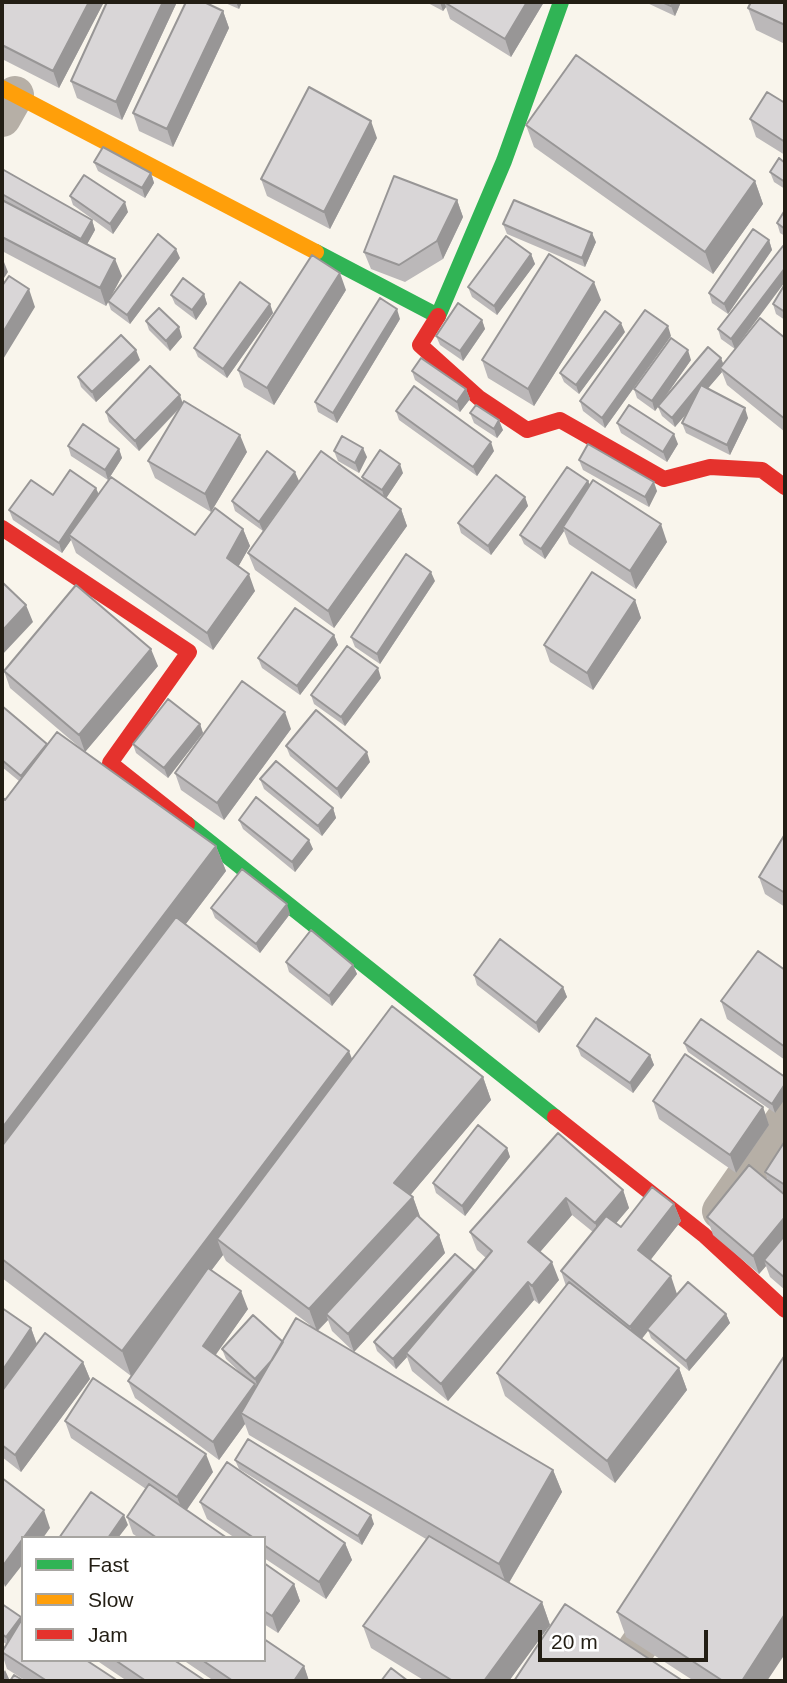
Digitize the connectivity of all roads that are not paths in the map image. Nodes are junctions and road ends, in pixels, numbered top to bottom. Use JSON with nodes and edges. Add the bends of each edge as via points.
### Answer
{"nodes":[{"id":1,"x":561,"y":2,"type":"edge"},
{"id":2,"x":6,"y":100,"type":"edge"},
{"id":3,"x":438,"y":317,"type":"junction"},
{"id":4,"x":785,"y":487,"type":"edge"},
{"id":5,"x":2,"y":528,"type":"edge"},
{"id":6,"x":785,"y":1119,"type":"edge"},
{"id":7,"x":704,"y":1235,"type":"junction"},
{"id":8,"x":785,"y":1310,"type":"edge"},
{"id":9,"x":692,"y":1569,"type":"edge"},
{"id":10,"x":614,"y":1681,"type":"edge"}],
"edges":[{"from":1,"to":3,"type":"street","via":[[504,161]]},
{"from":2,"to":3,"type":"street"},
{"from":3,"to":4,"type":"street","via":[[420,345],[480,398],[527,430],[560,420],[664,479],[710,467],[762,470]]},
{"from":5,"to":7,"type":"street","via":[[189,652],[110,764]]},
{"from":6,"to":7,"type":"street"},
{"from":7,"to":8,"type":"street"},
{"from":9,"to":10,"type":"street"}]}
